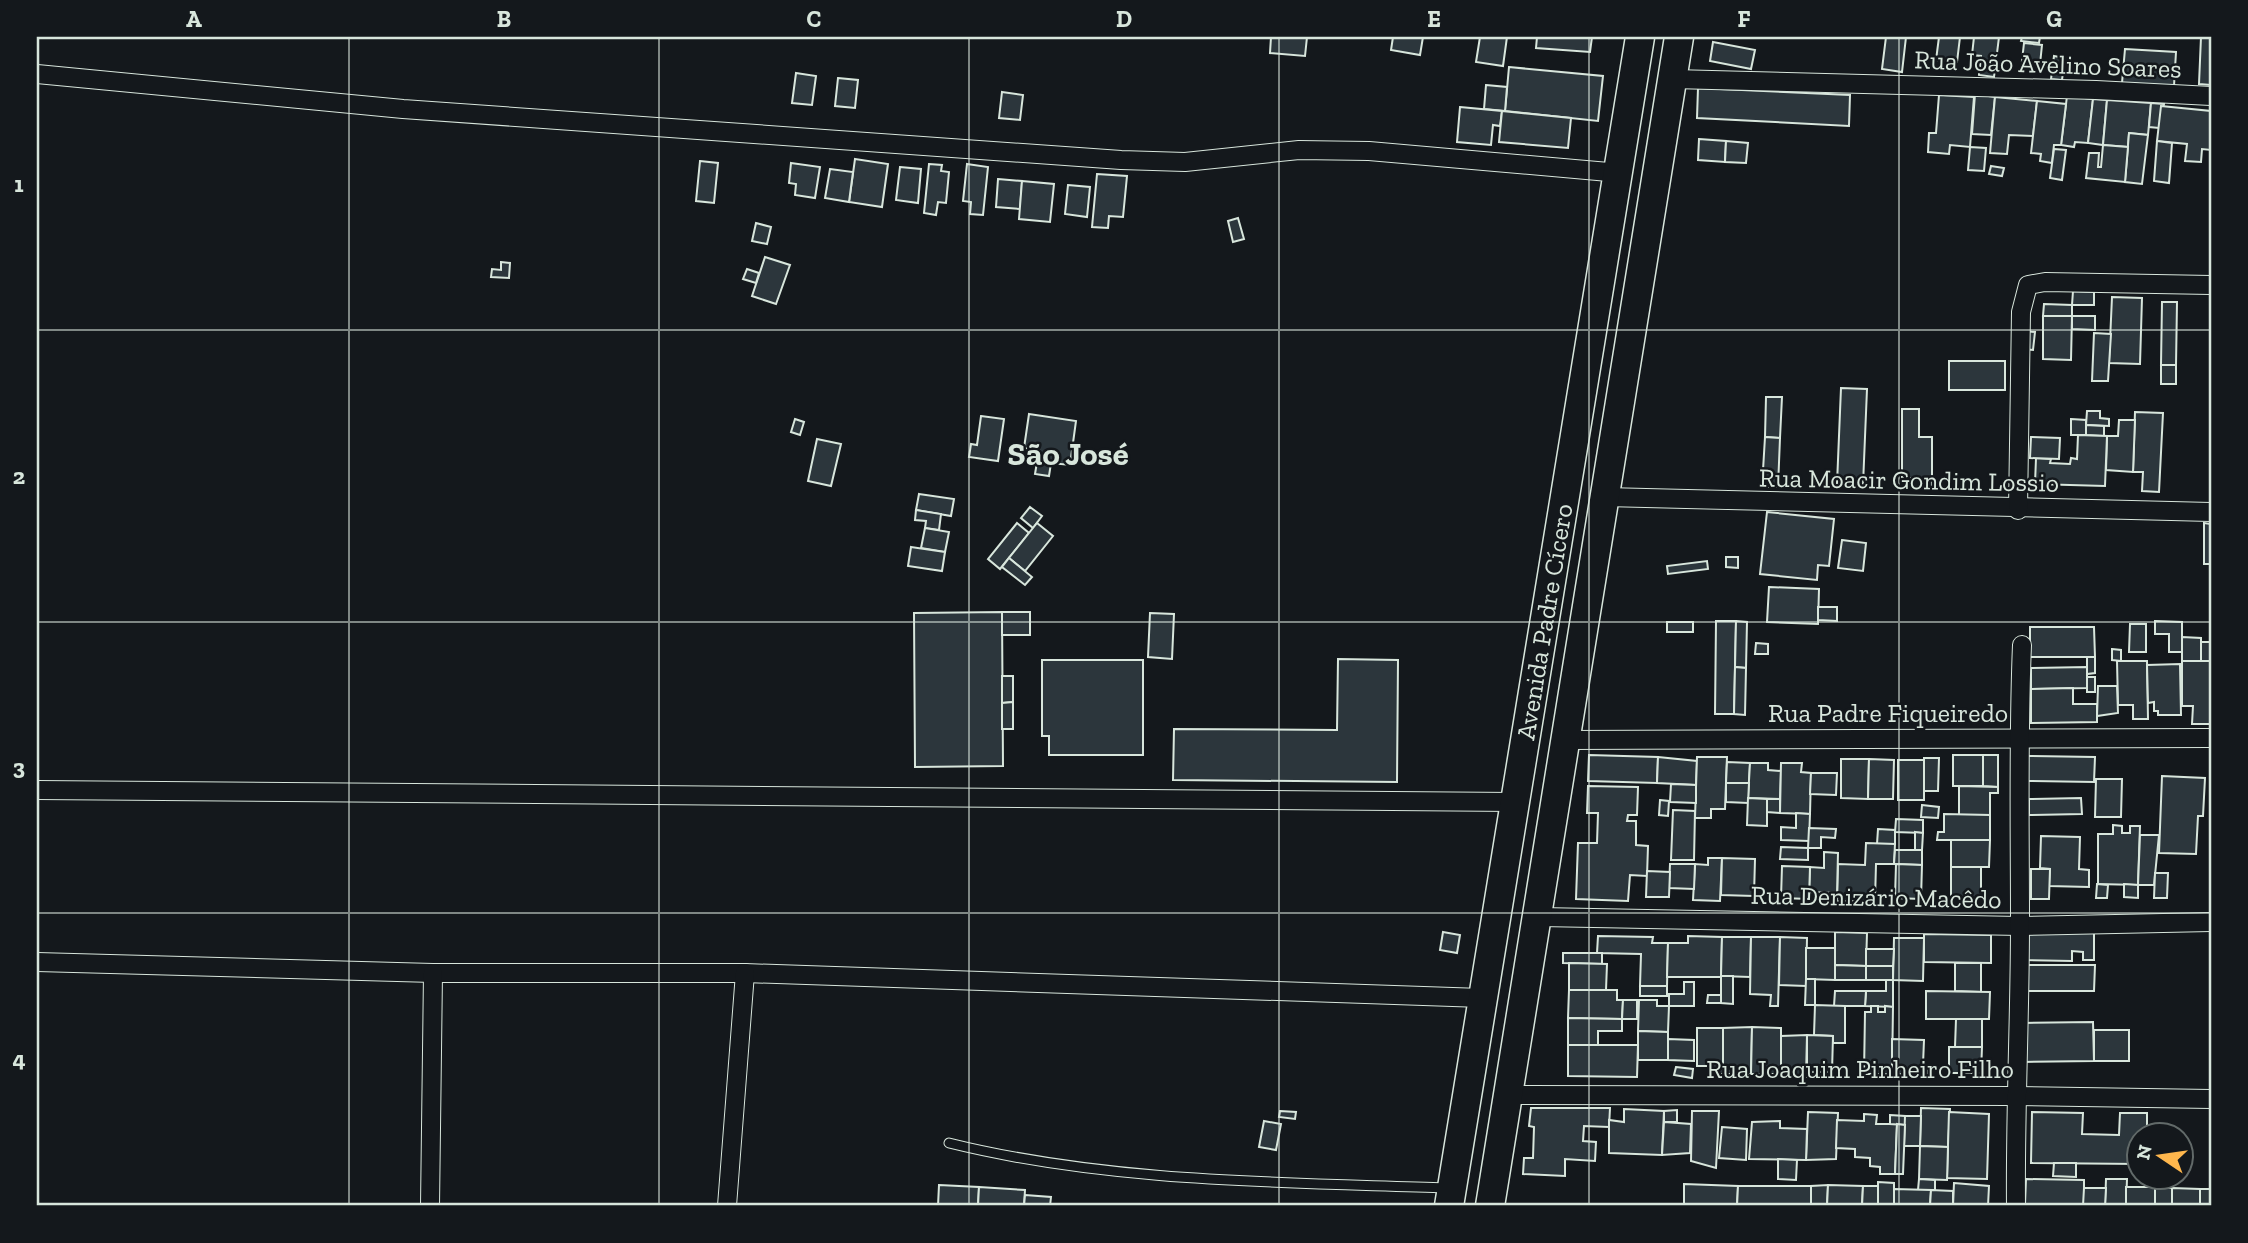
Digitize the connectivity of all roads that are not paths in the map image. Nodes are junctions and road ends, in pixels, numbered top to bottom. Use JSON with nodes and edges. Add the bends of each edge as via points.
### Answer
{"nodes":[{"id":1,"x":1640,"y":37,"type":"edge"},
{"id":2,"x":1679,"y":37,"type":"edge"},
{"id":3,"x":37,"y":74,"type":"edge"},
{"id":4,"x":1673,"y":79,"type":"junction"},
{"id":5,"x":2211,"y":96,"type":"edge"},
{"id":6,"x":1620,"y":173,"type":"junction"},
{"id":7,"x":2211,"y":285,"type":"edge"},
{"id":8,"x":1605,"y":497,"type":"junction"},
{"id":9,"x":2018,"y":510,"type":"junction"},
{"id":10,"x":2211,"y":512,"type":"edge"},
{"id":11,"x":2022,"y":645,"type":"dead end"},
{"id":12,"x":2211,"y":738,"type":"edge"},
{"id":13,"x":1566,"y":740,"type":"junction"},
{"id":14,"x":2018,"y":740,"type":"junction"},
{"id":15,"x":37,"y":790,"type":"edge"},
{"id":16,"x":1514,"y":802,"type":"junction"},
{"id":17,"x":1540,"y":917,"type":"junction"},
{"id":18,"x":2211,"y":922,"type":"edge"},
{"id":19,"x":2020,"y":926,"type":"junction"},
{"id":20,"x":37,"y":962,"type":"edge"},
{"id":21,"x":433,"y":973,"type":"junction"},
{"id":22,"x":745,"y":973,"type":"junction"},
{"id":23,"x":1482,"y":998,"type":"junction"},
{"id":24,"x":1508,"y":1096,"type":"junction"},
{"id":25,"x":2015,"y":1096,"type":"junction"},
{"id":26,"x":2211,"y":1099,"type":"edge"},
{"id":27,"x":949,"y":1143,"type":"dead end"},
{"id":28,"x":1451,"y":1197,"type":"edge"},
{"id":29,"x":430,"y":1201,"type":"edge"},
{"id":30,"x":727,"y":1206,"type":"edge"},
{"id":31,"x":1490,"y":1206,"type":"edge"},
{"id":32,"x":2016,"y":1206,"type":"edge"}],
"edges":[{"from":1,"to":6,"type":"highway","name":"Avenida Padre Cícero"},
{"from":2,"to":4,"type":"highway","name":"Avenida Padre Cícero"},
{"from":3,"to":6,"type":"street","via":[[403,109],[1121,160],[1185,162],[1299,150],[1369,151]]},
{"from":4,"to":5,"type":"street","name":"Rua João Avelino Soares"},
{"from":4,"to":8,"type":"highway","name":"Avenida Padre Cícero"},
{"from":6,"to":16,"type":"highway","name":"Avenida Padre Cícero"},
{"from":7,"to":9,"type":"street","via":[[2028,285],[2021,312]]},
{"from":8,"to":9,"type":"street","name":"Rua Moacir Gondim Lossio"},
{"from":8,"to":13,"type":"highway","name":"Avenida Padre Cícero"},
{"from":9,"to":10,"type":"street","name":"Rua Moacir Gondim Lossio"},
{"from":11,"to":14,"type":"street"},
{"from":12,"to":14,"type":"street","name":"Rua Padre Fiqueiredo"},
{"from":13,"to":14,"type":"street","name":"Rua Padre Fiqueiredo"},
{"from":13,"to":17,"type":"highway","name":"Avenida Padre Cícero"},
{"from":14,"to":19,"type":"street"},
{"from":15,"to":16,"type":"street"},
{"from":16,"to":23,"type":"highway","name":"Avenida Padre Cícero"},
{"from":17,"to":19,"type":"street","name":"Rua Denizário Macêdo"},
{"from":17,"to":24,"type":"highway","name":"Avenida Padre Cícero"},
{"from":18,"to":19,"type":"street","name":"Rua Denizário Macêdo"},
{"from":19,"to":25,"type":"street"},
{"from":20,"to":21,"type":"street"},
{"from":21,"to":22,"type":"street"},
{"from":21,"to":29,"type":"street"},
{"from":22,"to":23,"type":"street"},
{"from":22,"to":30,"type":"street"},
{"from":23,"to":28,"type":"highway","name":"Avenida Padre Cícero"},
{"from":24,"to":25,"type":"street","name":"Rua Joaquim Pinheiro Filho"},
{"from":24,"to":31,"type":"highway","name":"Avenida Padre Cícero"},
{"from":25,"to":26,"type":"street","name":"Rua Joaquim Pinheiro Filho"},
{"from":25,"to":32,"type":"street"},
{"from":27,"to":28,"type":"lane","via":[[1015,1159],[1128,1173]]}]}
